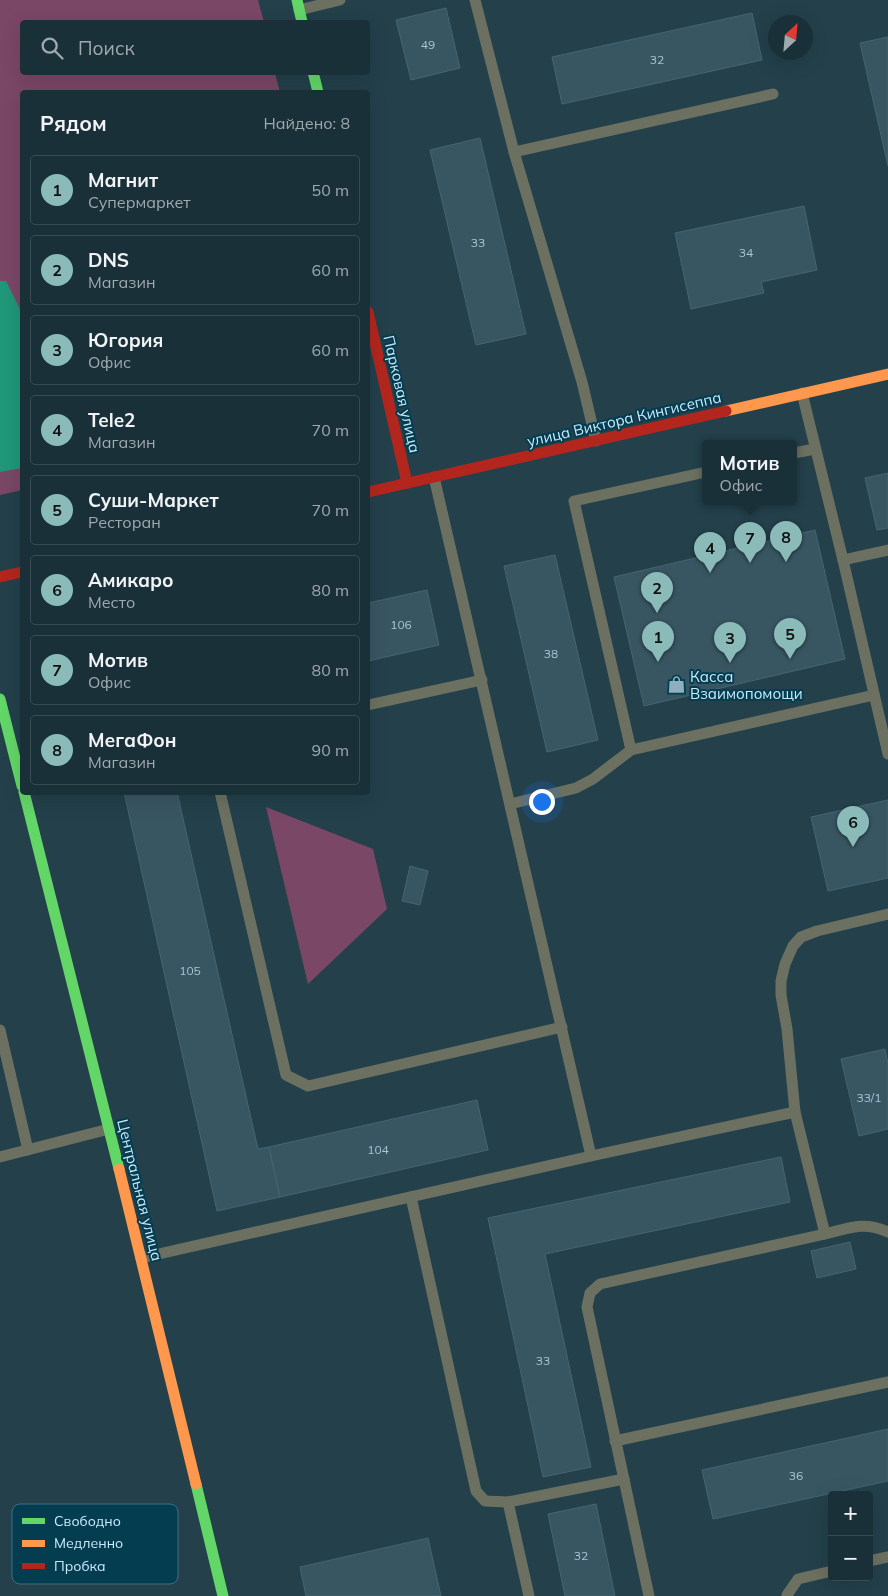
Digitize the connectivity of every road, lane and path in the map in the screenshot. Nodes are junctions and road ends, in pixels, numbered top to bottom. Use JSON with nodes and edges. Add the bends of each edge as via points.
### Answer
{"nodes":[{"id":1,"x":340,"y":0,"type":"edge"},
{"id":2,"x":475,"y":0,"type":"edge"},
{"id":3,"x":298,"y":5,"type":"edge"},
{"id":4,"x":302,"y":20,"type":"edge"},
{"id":5,"x":314,"y":75,"type":"edge"},
{"id":6,"x":318,"y":90,"type":"edge"},
{"id":7,"x":773,"y":94,"type":"dead end"},
{"id":8,"x":514,"y":152,"type":"junction"},
{"id":9,"x":370,"y":321,"type":"edge"},
{"id":10,"x":888,"y":374,"type":"edge"},
{"id":11,"x":802,"y":393,"type":"junction"},
{"id":12,"x":596,"y":441,"type":"junction"},
{"id":13,"x":815,"y":449,"type":"junction"},
{"id":14,"x":797,"y":452,"type":"edge"},
{"id":15,"x":702,"y":473,"type":"edge"},
{"id":16,"x":434,"y":477,"type":"junction"},
{"id":17,"x":407,"y":483,"type":"junction"},
{"id":18,"x":370,"y":492,"type":"edge"},
{"id":19,"x":888,"y":550,"type":"edge"},
{"id":20,"x":844,"y":560,"type":"junction"},
{"id":21,"x":20,"y":572,"type":"edge"},
{"id":22,"x":0,"y":576,"type":"edge"},
{"id":23,"x":482,"y":680,"type":"junction"},
{"id":24,"x":874,"y":695,"type":"junction"},
{"id":25,"x":0,"y":699,"type":"edge"},
{"id":26,"x":370,"y":704,"type":"edge"},
{"id":27,"x":4,"y":727,"type":"edge"},
{"id":28,"x":631,"y":750,"type":"junction"},
{"id":29,"x":888,"y":754,"type":"edge"},
{"id":30,"x":20,"y":779,"type":"edge"},
{"id":31,"x":25,"y":795,"type":"edge"},
{"id":32,"x":221,"y":795,"type":"edge"},
{"id":33,"x":510,"y":804,"type":"junction"},
{"id":34,"x":888,"y":914,"type":"edge"},
{"id":35,"x":562,"y":1027,"type":"junction"},
{"id":36,"x":0,"y":1030,"type":"edge"},
{"id":37,"x":795,"y":1112,"type":"junction"},
{"id":38,"x":109,"y":1129,"type":"junction"},
{"id":39,"x":28,"y":1150,"type":"junction"},
{"id":40,"x":591,"y":1156,"type":"junction"},
{"id":41,"x":0,"y":1157,"type":"edge"},
{"id":42,"x":411,"y":1197,"type":"junction"},
{"id":43,"x":888,"y":1232,"type":"edge"},
{"id":44,"x":825,"y":1234,"type":"junction"},
{"id":45,"x":141,"y":1258,"type":"junction"},
{"id":46,"x":888,"y":1382,"type":"edge"},
{"id":47,"x":615,"y":1441,"type":"junction"},
{"id":48,"x":624,"y":1479,"type":"junction"},
{"id":49,"x":508,"y":1502,"type":"junction"},
{"id":50,"x":888,"y":1557,"type":"edge"},
{"id":51,"x":873,"y":1561,"type":"edge"},
{"id":52,"x":828,"y":1572,"type":"edge"},
{"id":53,"x":223,"y":1596,"type":"edge"},
{"id":54,"x":529,"y":1596,"type":"edge"},
{"id":55,"x":649,"y":1596,"type":"edge"},
{"id":56,"x":785,"y":1596,"type":"edge"}],
"edges":[{"from":1,"to":3,"type":"lane"},
{"from":2,"to":8,"type":"lane"},
{"from":3,"to":4,"type":"street"},
{"from":5,"to":6,"type":"street"},
{"from":7,"to":8,"type":"lane"},
{"from":8,"to":12,"type":"lane","via":[[580,375]]},
{"from":9,"to":17,"type":"street","name":"Парковая улица"},
{"from":10,"to":11,"type":"street","name":"улица Виктора Кингисеппа"},
{"from":11,"to":12,"type":"street","name":"улица Виктора Кингисеппа"},
{"from":11,"to":13,"type":"lane"},
{"from":12,"to":16,"type":"street","name":"улица Виктора Кингисеппа"},
{"from":13,"to":14,"type":"lane"},
{"from":13,"to":20,"type":"lane"},
{"from":15,"to":28,"type":"lane","via":[[574,501]]},
{"from":16,"to":17,"type":"street","name":"улица Виктора Кингисеппа"},
{"from":16,"to":23,"type":"lane"},
{"from":17,"to":18,"type":"street","name":"улица Виктора Кингисеппа"},
{"from":19,"to":20,"type":"lane"},
{"from":20,"to":24,"type":"lane"},
{"from":21,"to":22,"type":"street"},
{"from":23,"to":26,"type":"lane"},
{"from":23,"to":33,"type":"lane"},
{"from":24,"to":28,"type":"lane"},
{"from":24,"to":29,"type":"lane"},
{"from":25,"to":27,"type":"street"},
{"from":27,"to":30,"type":"street"},
{"from":28,"to":33,"type":"lane","via":[[576,788]]},
{"from":31,"to":38,"type":"street","name":"Центральная улица"},
{"from":32,"to":35,"type":"lane","via":[[286,1075],[308,1086]]},
{"from":33,"to":35,"type":"lane"},
{"from":34,"to":37,"type":"lane","via":[[817,930],[801,937],[793,946],[781,980],[781,995]]},
{"from":35,"to":40,"type":"lane"},
{"from":36,"to":39,"type":"lane"},
{"from":37,"to":40,"type":"lane"},
{"from":37,"to":44,"type":"lane"},
{"from":38,"to":39,"type":"lane"},
{"from":38,"to":45,"type":"street","name":"Центральная улица"},
{"from":39,"to":41,"type":"lane"},
{"from":40,"to":42,"type":"lane"},
{"from":42,"to":45,"type":"lane"},
{"from":42,"to":49,"type":"lane","via":[[476,1491],[485,1501]]},
{"from":43,"to":44,"type":"lane","via":[[862,1226]]},
{"from":44,"to":47,"type":"lane","via":[[600,1284],[590,1293],[587,1308]]},
{"from":45,"to":53,"type":"street","name":"Центральная улица"},
{"from":46,"to":47,"type":"lane"},
{"from":47,"to":48,"type":"lane"},
{"from":48,"to":49,"type":"lane"},
{"from":48,"to":55,"type":"lane"},
{"from":49,"to":54,"type":"lane"},
{"from":50,"to":51,"type":"lane"},
{"from":52,"to":56,"type":"lane","via":[[798,1579]]}]}
